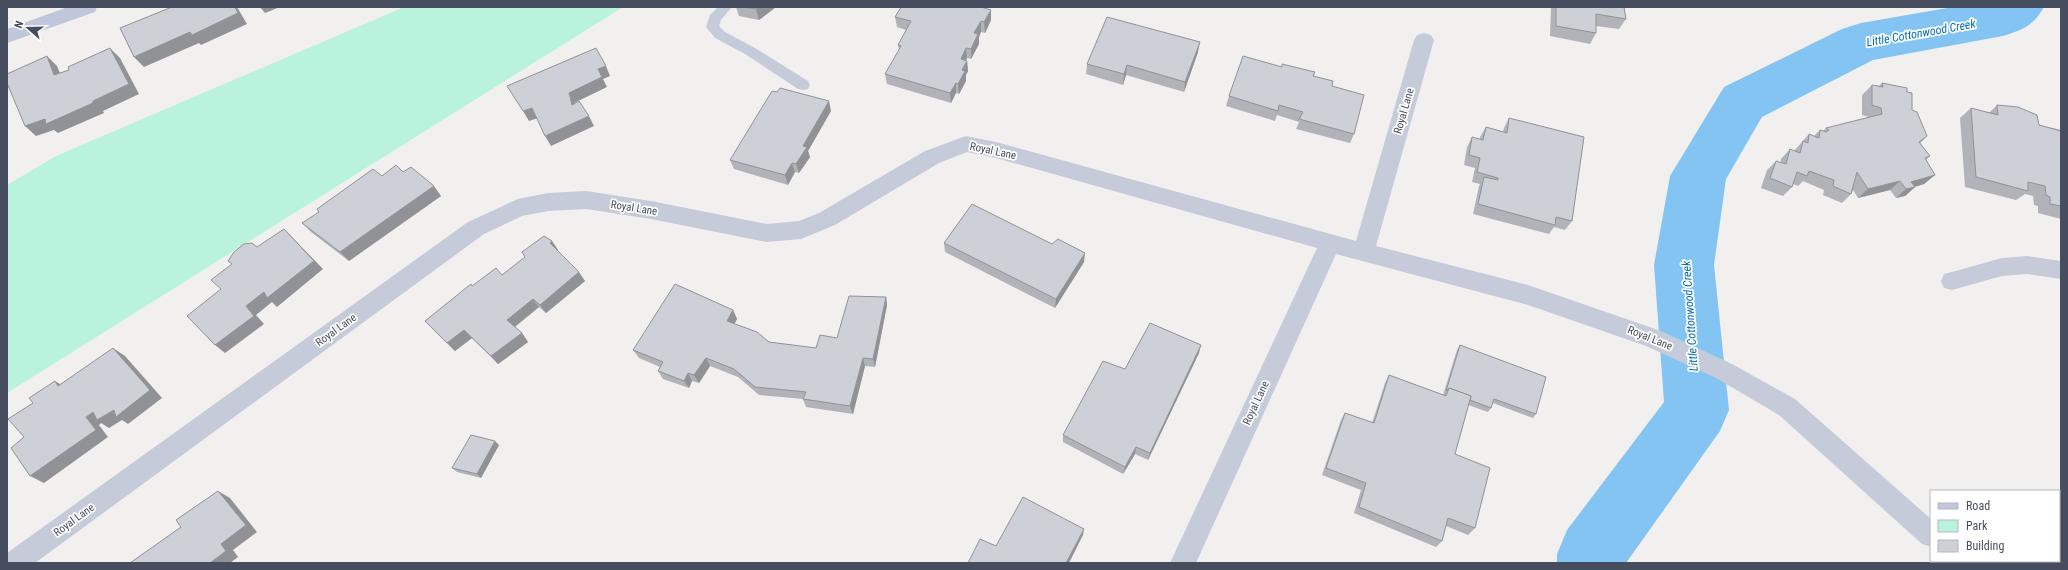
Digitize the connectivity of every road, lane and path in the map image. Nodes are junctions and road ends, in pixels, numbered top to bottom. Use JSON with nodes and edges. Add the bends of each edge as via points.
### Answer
{"nodes":[{"id":1,"x":88,"y":7,"type":"edge"},
{"id":2,"x":726,"y":7,"type":"edge"},
{"id":3,"x":7,"y":36,"type":"edge"},
{"id":4,"x":1424,"y":40,"type":"dead end"},
{"id":5,"x":803,"y":85,"type":"dead end"},
{"id":6,"x":1330,"y":243,"type":"junction"},
{"id":7,"x":1364,"y":252,"type":"junction"},
{"id":8,"x":2061,"y":270,"type":"edge"},
{"id":9,"x":1952,"y":281,"type":"dead end"},
{"id":10,"x":1930,"y":534,"type":"edge"},
{"id":11,"x":14,"y":563,"type":"edge"},
{"id":12,"x":1183,"y":563,"type":"edge"}],
"edges":[{"from":1,"to":3,"type":"street"},
{"from":2,"to":5,"type":"lane","via":[[715,18],[712,26],[720,35]]},
{"from":4,"to":7,"type":"street","name":"Royal Lane"},
{"from":6,"to":7,"type":"street","name":"Royal Lane"},
{"from":6,"to":11,"type":"street","name":"Royal Lane","via":[[996,150],[966,144],[932,157],[827,219],[801,230],[767,233],[586,200],[548,202],[518,208],[476,228]]},
{"from":6,"to":12,"type":"street","name":"Royal Lane"},
{"from":7,"to":10,"type":"street","name":"Royal Lane","via":[[1528,295],[1653,338],[1724,371],[1787,407]]},
{"from":8,"to":9,"type":"street","via":[[2027,265],[2002,267]]}]}
